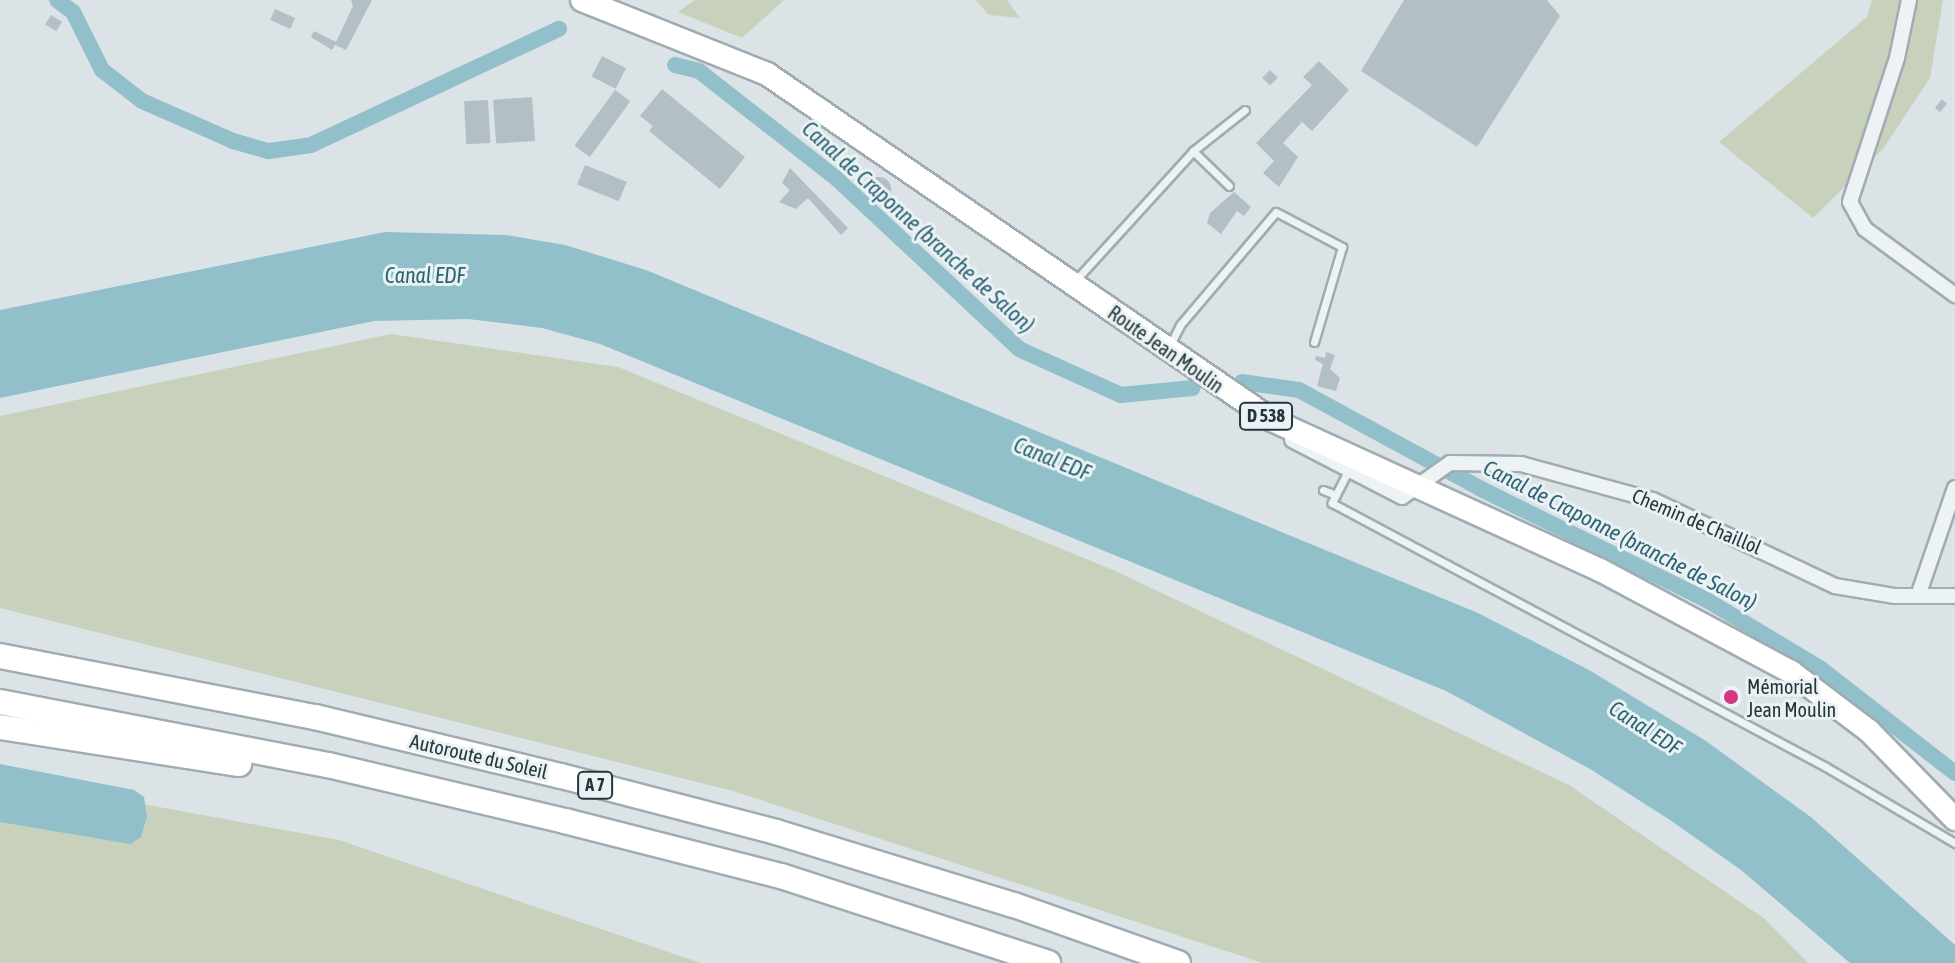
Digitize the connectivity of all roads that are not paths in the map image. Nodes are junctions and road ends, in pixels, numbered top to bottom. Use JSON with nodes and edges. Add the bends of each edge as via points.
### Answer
{"nodes":[{"id":1,"x":582,"y":0,"type":"edge"},
{"id":2,"x":1909,"y":0,"type":"edge"},
{"id":3,"x":1245,"y":110,"type":"dead end"},
{"id":4,"x":1193,"y":151,"type":"junction"},
{"id":5,"x":1229,"y":186,"type":"dead end"},
{"id":6,"x":1072,"y":284,"type":"junction"},
{"id":7,"x":1955,"y":295,"type":"edge"},
{"id":8,"x":1314,"y":342,"type":"dead end"},
{"id":9,"x":1167,"y":350,"type":"junction"},
{"id":10,"x":1246,"y":404,"type":"junction"},
{"id":11,"x":1348,"y":471,"type":"junction"},
{"id":12,"x":1428,"y":480,"type":"junction"},
{"id":13,"x":1955,"y":488,"type":"edge"},
{"id":14,"x":1323,"y":490,"type":"dead end"},
{"id":15,"x":1336,"y":495,"type":"junction"},
{"id":16,"x":1919,"y":593,"type":"junction"},
{"id":17,"x":1955,"y":596,"type":"edge"},
{"id":18,"x":0,"y":656,"type":"edge"},
{"id":19,"x":0,"y":702,"type":"edge"},
{"id":20,"x":0,"y":727,"type":"edge"},
{"id":21,"x":328,"y":765,"type":"junction"},
{"id":22,"x":1955,"y":819,"type":"edge"},
{"id":23,"x":1955,"y":843,"type":"edge"},
{"id":24,"x":1048,"y":963,"type":"edge"},
{"id":25,"x":1178,"y":963,"type":"edge"}],
"edges":[{"from":1,"to":6,"type":"main road","name":"Route Jean Moulin","number":"D 538","via":[[767,74]]},
{"from":2,"to":7,"type":"street","via":[[1897,58],[1850,202],[1865,229]]},
{"from":3,"to":4,"type":"lane"},
{"from":4,"to":5,"type":"lane"},
{"from":4,"to":6,"type":"lane"},
{"from":6,"to":9,"type":"main road","name":"Route Jean Moulin","number":"D 538"},
{"from":8,"to":9,"type":"lane","via":[[1342,247],[1276,212],[1180,325]]},
{"from":9,"to":10,"type":"main road","name":"Route Jean Moulin","number":"D 538"},
{"from":10,"to":11,"type":"street","via":[[1283,435]]},
{"from":10,"to":12,"type":"main road","name":"Route Jean Moulin","number":"D 538"},
{"from":11,"to":12,"type":"street","via":[[1402,497]]},
{"from":11,"to":15,"type":"lane"},
{"from":12,"to":16,"type":"street","name":"Chemin de Chaillol","via":[[1450,463],[1521,464],[1614,487],[1779,556],[1835,586],[1895,596]]},
{"from":12,"to":22,"type":"main road","name":"Route Jean Moulin","number":"D 538","via":[[1791,672],[1869,731]]},
{"from":13,"to":16,"type":"street"},
{"from":14,"to":15,"type":"lane"},
{"from":15,"to":23,"type":"lane","via":[[1332,503],[1826,767]]},
{"from":16,"to":17,"type":"street","name":"Chemin de Chaillol"},
{"from":18,"to":25,"type":"highway","name":"Autoroute du Soleil","number":"A 7","via":[[315,717],[576,780],[999,900]]},
{"from":19,"to":21,"type":"highway","number":"A 7"},
{"from":20,"to":21,"type":"highway","via":[[295,772]]},
{"from":21,"to":24,"type":"highway","number":"A 7","via":[[781,876]]}]}
